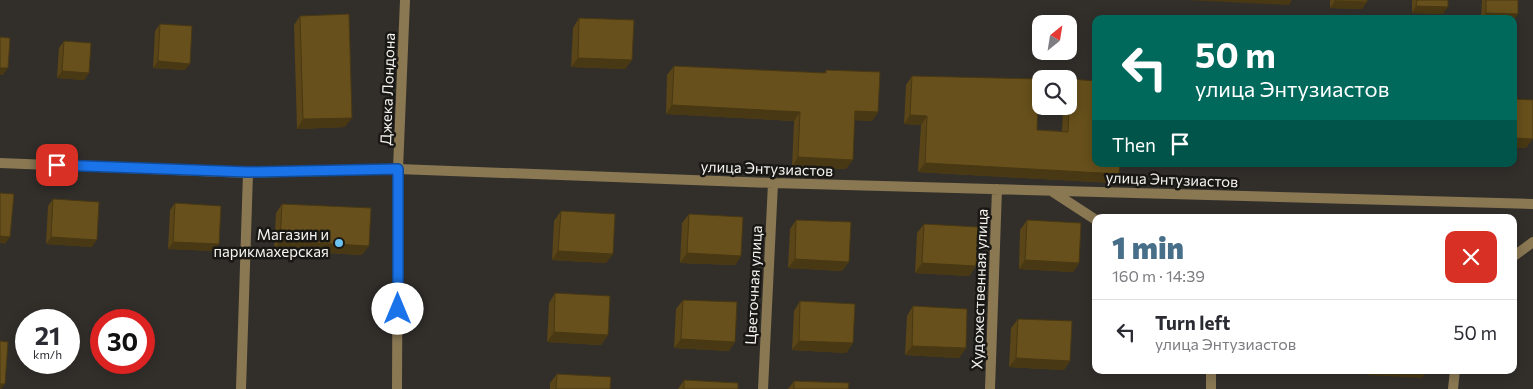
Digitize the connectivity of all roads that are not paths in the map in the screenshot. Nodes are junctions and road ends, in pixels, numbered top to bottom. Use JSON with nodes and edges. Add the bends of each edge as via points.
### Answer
{"nodes":[{"id":1,"x":405,"y":0,"type":"edge"},
{"id":2,"x":0,"y":163,"type":"edge"},
{"id":3,"x":398,"y":169,"type":"junction"},
{"id":4,"x":248,"y":172,"type":"junction"},
{"id":5,"x":773,"y":183,"type":"junction"},
{"id":6,"x":997,"y":189,"type":"junction"},
{"id":7,"x":1052,"y":191,"type":"junction"},
{"id":8,"x":1533,"y":204,"type":"edge"},
{"id":9,"x":1092,"y":217,"type":"edge"},
{"id":10,"x":1533,"y":242,"type":"edge"},
{"id":11,"x":1517,"y":254,"type":"edge"},
{"id":12,"x":1211,"y":374,"type":"edge"},
{"id":13,"x":1455,"y":374,"type":"edge"},
{"id":14,"x":241,"y":389,"type":"edge"},
{"id":15,"x":397,"y":389,"type":"edge"},
{"id":16,"x":763,"y":389,"type":"edge"},
{"id":17,"x":990,"y":389,"type":"edge"},
{"id":18,"x":1211,"y":389,"type":"edge"},
{"id":19,"x":1453,"y":389,"type":"edge"}],
"edges":[{"from":1,"to":3,"type":"street","name":"Джека Лондона"},
{"from":2,"to":4,"type":"street","name":"улица Энтузиастов"},
{"from":3,"to":4,"type":"street","name":"улица Энтузиастов"},
{"from":3,"to":5,"type":"street","name":"улица Энтузиастов"},
{"from":3,"to":15,"type":"street","name":"Джека Лондона"},
{"from":4,"to":14,"type":"street"},
{"from":5,"to":6,"type":"street","name":"улица Энтузиастов"},
{"from":5,"to":16,"type":"street","name":"Цветочная улица"},
{"from":6,"to":7,"type":"street","name":"улица Энтузиастов"},
{"from":6,"to":17,"type":"street","name":"Художественная улица"},
{"from":7,"to":8,"type":"street","name":"улица Энтузиастов"},
{"from":7,"to":9,"type":"street"},
{"from":10,"to":11,"type":"street"},
{"from":12,"to":18,"type":"street"},
{"from":13,"to":19,"type":"street"}]}
